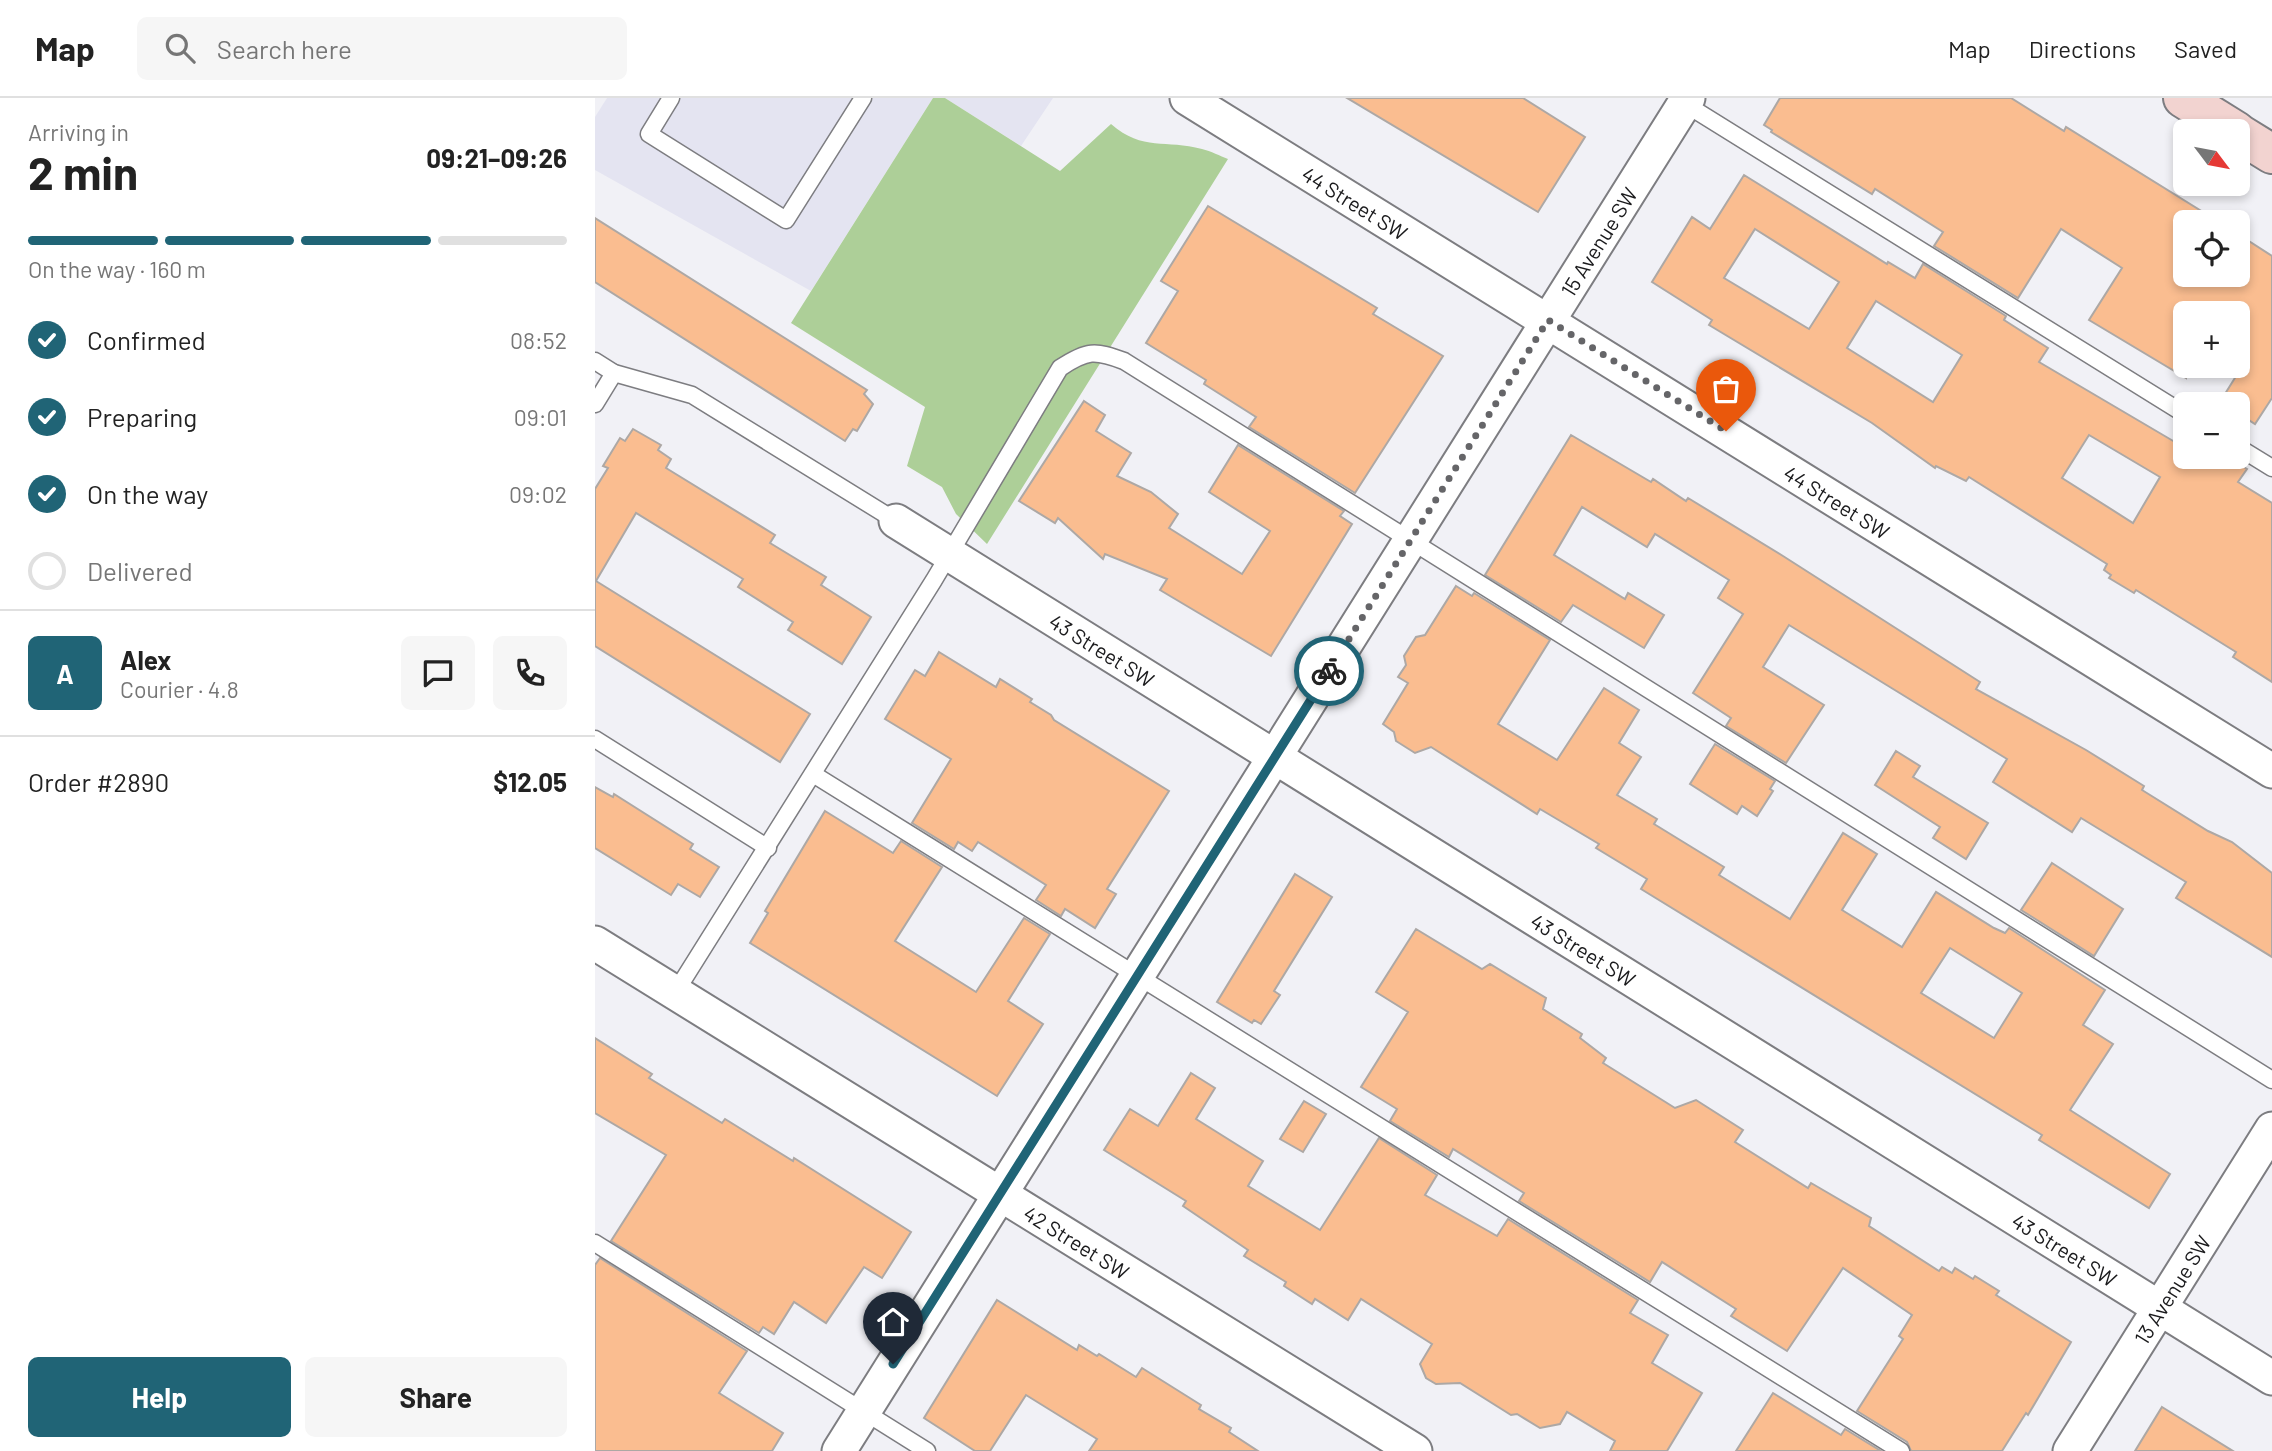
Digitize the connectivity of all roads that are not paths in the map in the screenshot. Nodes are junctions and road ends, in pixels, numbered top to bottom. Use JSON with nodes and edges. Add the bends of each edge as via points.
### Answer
{"nodes":[{"id":1,"x":671,"y":98,"type":"edge"},
{"id":2,"x":863,"y":98,"type":"edge"},
{"id":3,"x":1187,"y":98,"type":"edge"},
{"id":4,"x":2183,"y":98,"type":"edge"},
{"id":5,"x":1682,"y":100,"type":"edge"},
{"id":6,"x":2216,"y":119,"type":"edge"},
{"id":7,"x":2251,"y":141,"type":"edge"},
{"id":8,"x":2272,"y":154,"type":"edge"},
{"id":9,"x":1548,"y":320,"type":"junction"},
{"id":10,"x":595,"y":361,"type":"edge"},
{"id":11,"x":614,"y":373,"type":"junction"},
{"id":12,"x":595,"y":404,"type":"edge"},
{"id":13,"x":2173,"y":407,"type":"edge"},
{"id":14,"x":2250,"y":454,"type":"edge"},
{"id":15,"x":2272,"y":468,"type":"edge"},
{"id":16,"x":896,"y":522,"type":"joint"},
{"id":17,"x":1410,"y":540,"type":"junction"},
{"id":18,"x":949,"y":554,"type":"junction"},
{"id":19,"x":595,"y":739,"type":"edge"},
{"id":20,"x":1276,"y":756,"type":"junction"},
{"id":21,"x":2272,"y":771,"type":"edge"},
{"id":22,"x":813,"y":774,"type":"junction"},
{"id":23,"x":768,"y":848,"type":"junction"},
{"id":24,"x":595,"y":943,"type":"edge"},
{"id":25,"x":1138,"y":976,"type":"junction"},
{"id":26,"x":675,"y":992,"type":"junction"},
{"id":27,"x":2272,"y":1080,"type":"edge"},
{"id":28,"x":2272,"y":1129,"type":"edge"},
{"id":29,"x":999,"y":1192,"type":"junction"},
{"id":30,"x":595,"y":1243,"type":"edge"},
{"id":31,"x":2160,"y":1307,"type":"junction"},
{"id":32,"x":2272,"y":1378,"type":"edge"},
{"id":33,"x":864,"y":1411,"type":"junction"},
{"id":34,"x":839,"y":1451,"type":"edge"},
{"id":35,"x":927,"y":1451,"type":"edge"},
{"id":36,"x":1415,"y":1451,"type":"edge"},
{"id":37,"x":1901,"y":1451,"type":"edge"},
{"id":38,"x":2070,"y":1451,"type":"edge"}],
"edges":[{"from":1,"to":2,"type":"lane","via":[[649,134],[786,220]]},
{"from":3,"to":9,"type":"street","name":"44 Street SW"},
{"from":4,"to":6,"type":"street"},
{"from":5,"to":9,"type":"street","name":"15 Avenue SW"},
{"from":5,"to":13,"type":"lane"},
{"from":7,"to":8,"type":"street"},
{"from":9,"to":17,"type":"street","name":"15 Avenue SW"},
{"from":9,"to":21,"type":"street","name":"44 Street SW"},
{"from":10,"to":11,"type":"lane"},
{"from":11,"to":12,"type":"lane"},
{"from":11,"to":16,"type":"lane","via":[[692,395]]},
{"from":14,"to":15,"type":"lane"},
{"from":16,"to":18,"type":"street","name":"43 Street SW"},
{"from":17,"to":18,"type":"lane","via":[[1124,361],[1100,352],[1080,355],[1060,368]]},
{"from":17,"to":20,"type":"street","name":"15 Avenue SW"},
{"from":17,"to":27,"type":"lane"},
{"from":18,"to":20,"type":"street","name":"43 Street SW"},
{"from":18,"to":22,"type":"lane"},
{"from":19,"to":23,"type":"lane"},
{"from":20,"to":25,"type":"street","name":"15 Avenue SW"},
{"from":20,"to":31,"type":"street","name":"43 Street SW"},
{"from":22,"to":23,"type":"lane"},
{"from":22,"to":25,"type":"lane"},
{"from":23,"to":26,"type":"lane"},
{"from":24,"to":26,"type":"street","name":"42 Street SW"},
{"from":25,"to":29,"type":"street","name":"15 Avenue SW"},
{"from":25,"to":37,"type":"lane"},
{"from":26,"to":29,"type":"street","name":"42 Street SW"},
{"from":28,"to":31,"type":"street","name":"13 Avenue SW"},
{"from":29,"to":33,"type":"street","name":"15 Avenue SW"},
{"from":29,"to":36,"type":"street","name":"42 Street SW"},
{"from":30,"to":33,"type":"lane"},
{"from":31,"to":32,"type":"street","name":"43 Street SW"},
{"from":31,"to":38,"type":"street","name":"13 Avenue SW"},
{"from":33,"to":34,"type":"street","name":"15 Avenue SW"},
{"from":33,"to":35,"type":"lane"}]}
